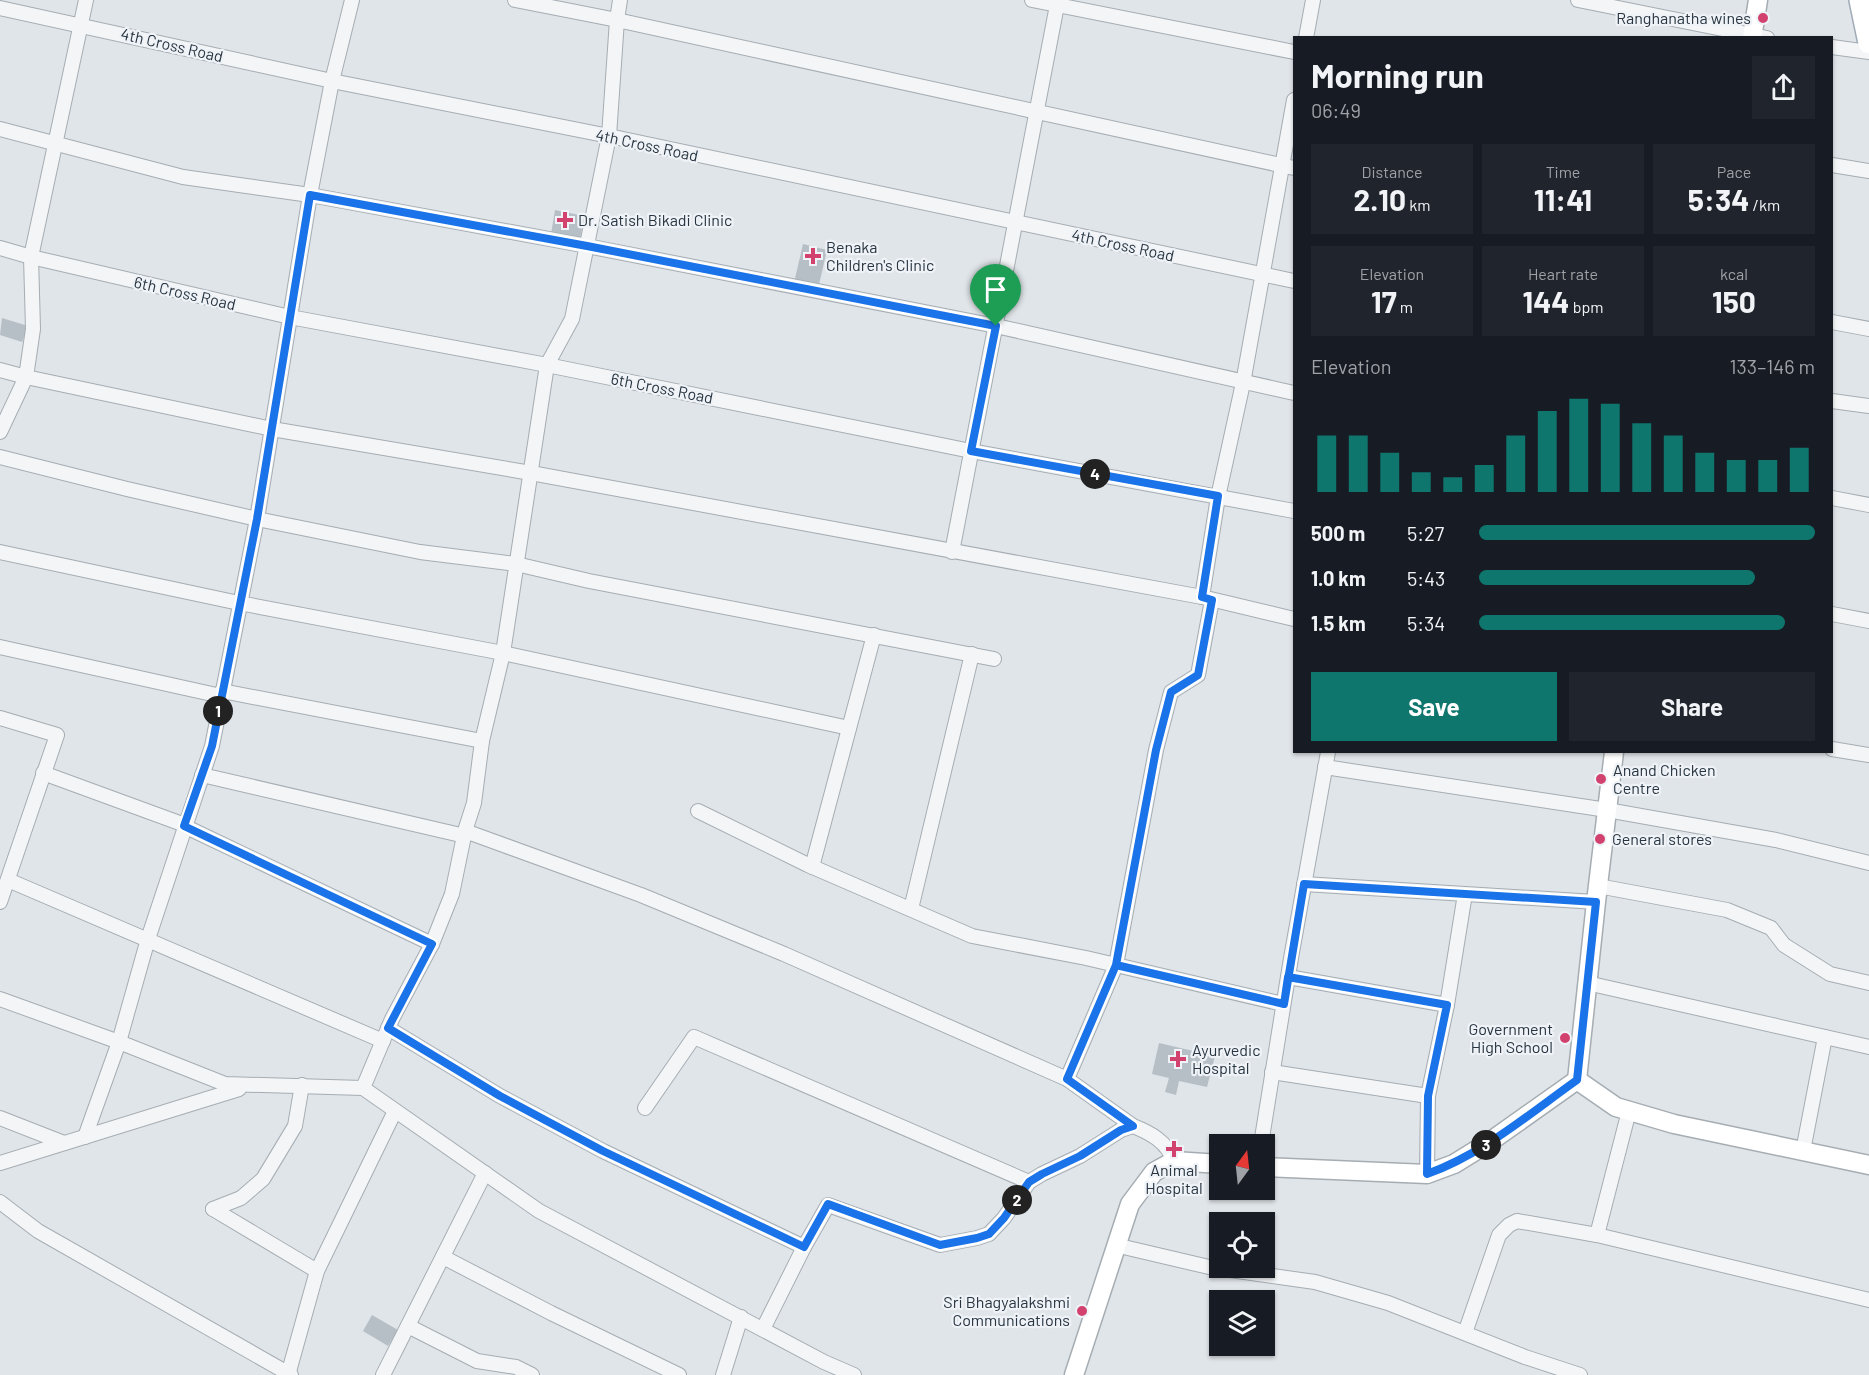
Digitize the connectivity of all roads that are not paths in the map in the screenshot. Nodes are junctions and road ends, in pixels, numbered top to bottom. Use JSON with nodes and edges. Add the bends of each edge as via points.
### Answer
{"nodes":[{"id":1,"x":86,"y":0,"type":"edge"},
{"id":2,"x":352,"y":0,"type":"edge"},
{"id":3,"x":514,"y":0,"type":"edge"},
{"id":4,"x":620,"y":0,"type":"edge"},
{"id":5,"x":1032,"y":0,"type":"edge"},
{"id":6,"x":1313,"y":0,"type":"edge"},
{"id":7,"x":1578,"y":0,"type":"edge"},
{"id":8,"x":1758,"y":0,"type":"edge"},
{"id":9,"x":1860,"y":0,"type":"edge"},
{"id":10,"x":1057,"y":3,"type":"edge"},
{"id":11,"x":0,"y":8,"type":"edge"},
{"id":12,"x":617,"y":20,"type":"junction"},
{"id":13,"x":82,"y":25,"type":"junction"},
{"id":14,"x":1306,"y":36,"type":"edge"},
{"id":15,"x":1752,"y":36,"type":"edge"},
{"id":16,"x":1757,"y":36,"type":"edge"},
{"id":17,"x":1869,"y":43,"type":"edge"},
{"id":18,"x":1833,"y":47,"type":"edge"},
{"id":19,"x":1293,"y":52,"type":"edge"},
{"id":20,"x":1869,"y":52,"type":"edge"},
{"id":21,"x":332,"y":81,"type":"junction"},
{"id":22,"x":1037,"y":113,"type":"junction"},
{"id":23,"x":1293,"y":113,"type":"edge"},
{"id":24,"x":0,"y":129,"type":"edge"},
{"id":25,"x":609,"y":136,"type":"junction"},
{"id":26,"x":56,"y":143,"type":"junction"},
{"id":27,"x":1833,"y":165,"type":"edge"},
{"id":28,"x":1289,"y":167,"type":"edge"},
{"id":29,"x":1869,"y":171,"type":"edge"},
{"id":30,"x":310,"y":195,"type":"junction"},
{"id":31,"x":1016,"y":222,"type":"junction"},
{"id":32,"x":587,"y":246,"type":"junction"},
{"id":33,"x":0,"y":248,"type":"edge"},
{"id":34,"x":31,"y":257,"type":"junction"},
{"id":35,"x":1264,"y":275,"type":"junction"},
{"id":36,"x":1293,"y":281,"type":"edge"},
{"id":37,"x":290,"y":317,"type":"junction"},
{"id":38,"x":1833,"y":322,"type":"edge"},
{"id":39,"x":996,"y":326,"type":"junction"},
{"id":40,"x":1869,"y":329,"type":"edge"},
{"id":41,"x":547,"y":365,"type":"junction"},
{"id":42,"x":0,"y":370,"type":"edge"},
{"id":43,"x":26,"y":377,"type":"junction"},
{"id":44,"x":1243,"y":382,"type":"junction"},
{"id":45,"x":1293,"y":393,"type":"edge"},
{"id":46,"x":1833,"y":401,"type":"edge"},
{"id":47,"x":1869,"y":406,"type":"edge"},
{"id":48,"x":272,"y":429,"type":"junction"},
{"id":49,"x":0,"y":432,"type":"edge"},
{"id":50,"x":971,"y":451,"type":"junction"},
{"id":51,"x":0,"y":457,"type":"edge"},
{"id":52,"x":531,"y":473,"type":"junction"},
{"id":53,"x":1218,"y":496,"type":"junction"},
{"id":54,"x":1833,"y":498,"type":"edge"},
{"id":55,"x":1869,"y":505,"type":"edge"},
{"id":56,"x":1293,"y":512,"type":"edge"},
{"id":57,"x":257,"y":519,"type":"junction"},
{"id":58,"x":0,"y":552,"type":"edge"},
{"id":59,"x":952,"y":552,"type":"junction"},
{"id":60,"x":516,"y":564,"type":"junction"},
{"id":61,"x":1207,"y":599,"type":"junction"},
{"id":62,"x":239,"y":603,"type":"junction"},
{"id":63,"x":1833,"y":614,"type":"edge"},
{"id":64,"x":1293,"y":619,"type":"edge"},
{"id":65,"x":1869,"y":621,"type":"edge"},
{"id":66,"x":874,"y":636,"type":"junction"},
{"id":67,"x":0,"y":647,"type":"edge"},
{"id":68,"x":503,"y":653,"type":"junction"},
{"id":69,"x":972,"y":654,"type":"junction"},
{"id":70,"x":994,"y":659,"type":"dead end"},
{"id":71,"x":221,"y":694,"type":"junction"},
{"id":72,"x":0,"y":718,"type":"edge"},
{"id":73,"x":849,"y":728,"type":"junction"},
{"id":74,"x":482,"y":741,"type":"junction"},
{"id":75,"x":1833,"y":749,"type":"edge"},
{"id":76,"x":1328,"y":753,"type":"edge"},
{"id":77,"x":1614,"y":753,"type":"edge"},
{"id":78,"x":1869,"y":755,"type":"edge"},
{"id":79,"x":1326,"y":767,"type":"junction"},
{"id":80,"x":43,"y":773,"type":"junction"},
{"id":81,"x":202,"y":775,"type":"junction"},
{"id":82,"x":1607,"y":810,"type":"junction"},
{"id":83,"x":698,"y":812,"type":"dead end"},
{"id":84,"x":185,"y":826,"type":"junction"},
{"id":85,"x":465,"y":833,"type":"junction"},
{"id":86,"x":1869,"y":863,"type":"edge"},
{"id":87,"x":813,"y":867,"type":"junction"},
{"id":88,"x":8,"y":880,"type":"junction"},
{"id":89,"x":1304,"y":884,"type":"junction"},
{"id":90,"x":1465,"y":894,"type":"junction"},
{"id":91,"x":1597,"y":894,"type":"junction"},
{"id":92,"x":0,"y":902,"type":"edge"},
{"id":93,"x":911,"y":909,"type":"junction"},
{"id":94,"x":148,"y":939,"type":"junction"},
{"id":95,"x":432,"y":944,"type":"junction"},
{"id":96,"x":1116,"y":965,"type":"junction"},
{"id":97,"x":1288,"y":977,"type":"junction"},
{"id":98,"x":1587,"y":983,"type":"junction"},
{"id":99,"x":1869,"y":983,"type":"edge"},
{"id":100,"x":0,"y":999,"type":"edge"},
{"id":101,"x":1284,"y":1004,"type":"junction"},
{"id":102,"x":1447,"y":1005,"type":"junction"},
{"id":103,"x":385,"y":1034,"type":"junction"},
{"id":104,"x":1825,"y":1037,"type":"junction"},
{"id":105,"x":119,"y":1041,"type":"junction"},
{"id":106,"x":1869,"y":1047,"type":"edge"},
{"id":107,"x":1272,"y":1072,"type":"junction"},
{"id":108,"x":1067,"y":1079,"type":"junction"},
{"id":109,"x":1577,"y":1080,"type":"junction"},
{"id":110,"x":252,"y":1084,"type":"junction"},
{"id":111,"x":302,"y":1085,"type":"junction"},
{"id":112,"x":363,"y":1088,"type":"junction"},
{"id":113,"x":1428,"y":1096,"type":"junction"},
{"id":114,"x":645,"y":1108,"type":"dead end"},
{"id":115,"x":1629,"y":1111,"type":"junction"},
{"id":116,"x":396,"y":1112,"type":"junction"},
{"id":117,"x":0,"y":1118,"type":"edge"},
{"id":118,"x":1133,"y":1126,"type":"junction"},
{"id":119,"x":1263,"y":1134,"type":"edge"},
{"id":120,"x":85,"y":1137,"type":"junction"},
{"id":121,"x":64,"y":1143,"type":"junction"},
{"id":122,"x":1803,"y":1151,"type":"junction"},
{"id":123,"x":1174,"y":1161,"type":"junction"},
{"id":124,"x":0,"y":1163,"type":"edge"},
{"id":125,"x":1209,"y":1163,"type":"edge"},
{"id":126,"x":1869,"y":1165,"type":"edge"},
{"id":127,"x":1275,"y":1167,"type":"edge"},
{"id":128,"x":485,"y":1173,"type":"junction"},
{"id":129,"x":1427,"y":1174,"type":"junction"},
{"id":130,"x":1029,"y":1182,"type":"junction"},
{"id":131,"x":0,"y":1202,"type":"edge"},
{"id":132,"x":1597,"y":1235,"type":"junction"},
{"id":133,"x":1115,"y":1245,"type":"junction"},
{"id":134,"x":804,"y":1247,"type":"junction"},
{"id":135,"x":442,"y":1257,"type":"junction"},
{"id":136,"x":317,"y":1270,"type":"junction"},
{"id":137,"x":1869,"y":1300,"type":"edge"},
{"id":138,"x":741,"y":1317,"type":"junction"},
{"id":139,"x":408,"y":1326,"type":"junction"},
{"id":140,"x":764,"y":1329,"type":"junction"},
{"id":141,"x":1465,"y":1333,"type":"junction"},
{"id":142,"x":289,"y":1375,"type":"edge"},
{"id":143,"x":383,"y":1375,"type":"edge"},
{"id":144,"x":532,"y":1375,"type":"edge"},
{"id":145,"x":679,"y":1375,"type":"edge"},
{"id":146,"x":723,"y":1375,"type":"edge"},
{"id":147,"x":854,"y":1375,"type":"edge"},
{"id":148,"x":1074,"y":1375,"type":"edge"},
{"id":149,"x":1580,"y":1375,"type":"edge"}],
"edges":[{"from":1,"to":13,"type":"street"},
{"from":2,"to":21,"type":"street"},
{"from":3,"to":12,"type":"street"},
{"from":4,"to":12,"type":"street"},
{"from":5,"to":10,"type":"street"},
{"from":6,"to":14,"type":"street"},
{"from":7,"to":15,"type":"street"},
{"from":8,"to":16,"type":"street"},
{"from":9,"to":17,"type":"main road"},
{"from":10,"to":19,"type":"street"},
{"from":10,"to":22,"type":"street"},
{"from":11,"to":13,"type":"street","name":"4th Cross Road"},
{"from":12,"to":22,"type":"street"},
{"from":12,"to":25,"type":"street"},
{"from":13,"to":21,"type":"street","name":"4th Cross Road"},
{"from":13,"to":26,"type":"street"},
{"from":18,"to":20,"type":"street"},
{"from":21,"to":25,"type":"street","name":"4th Cross Road"},
{"from":21,"to":30,"type":"street"},
{"from":22,"to":28,"type":"street"},
{"from":22,"to":31,"type":"street"},
{"from":23,"to":28,"type":"street"},
{"from":24,"to":26,"type":"street"},
{"from":25,"to":31,"type":"street","name":"4th Cross Road"},
{"from":25,"to":32,"type":"street"},
{"from":26,"to":30,"type":"street","via":[[183,177]]},
{"from":26,"to":34,"type":"street"},
{"from":27,"to":29,"type":"street"},
{"from":28,"to":35,"type":"street"},
{"from":30,"to":32,"type":"street"},
{"from":30,"to":37,"type":"street"},
{"from":31,"to":35,"type":"street","name":"4th Cross Road"},
{"from":31,"to":39,"type":"street"},
{"from":32,"to":39,"type":"street"},
{"from":32,"to":41,"type":"street","via":[[572,319]]},
{"from":33,"to":34,"type":"street","name":"6th Cross Road"},
{"from":34,"to":37,"type":"street","name":"6th Cross Road"},
{"from":34,"to":43,"type":"street","via":[[33,329]]},
{"from":35,"to":36,"type":"street","name":"4th Cross Road"},
{"from":35,"to":44,"type":"street"},
{"from":37,"to":41,"type":"street","name":"6th Cross Road"},
{"from":37,"to":48,"type":"street"},
{"from":38,"to":40,"type":"street"},
{"from":39,"to":44,"type":"street"},
{"from":39,"to":50,"type":"street"},
{"from":41,"to":50,"type":"street","name":"6th Cross Road"},
{"from":41,"to":52,"type":"street"},
{"from":42,"to":43,"type":"street"},
{"from":43,"to":48,"type":"street"},
{"from":43,"to":49,"type":"street"},
{"from":44,"to":45,"type":"street"},
{"from":44,"to":53,"type":"street"},
{"from":46,"to":47,"type":"street"},
{"from":48,"to":52,"type":"street"},
{"from":48,"to":57,"type":"street"},
{"from":50,"to":53,"type":"street","name":"6th Cross Road"},
{"from":50,"to":59,"type":"street"},
{"from":51,"to":57,"type":"street"},
{"from":52,"to":59,"type":"street"},
{"from":52,"to":60,"type":"street"},
{"from":53,"to":56,"type":"street","name":"6th Cross Road"},
{"from":53,"to":61,"type":"street"},
{"from":54,"to":55,"type":"street"},
{"from":57,"to":60,"type":"street","via":[[420,552]]},
{"from":57,"to":62,"type":"street"},
{"from":58,"to":62,"type":"street"},
{"from":59,"to":61,"type":"street"},
{"from":60,"to":66,"type":"street"},
{"from":60,"to":68,"type":"street"},
{"from":61,"to":64,"type":"street"},
{"from":61,"to":96,"type":"street","via":[[1198,675],[1171,692],[1156,750]]},
{"from":62,"to":68,"type":"street"},
{"from":62,"to":71,"type":"street"},
{"from":63,"to":65,"type":"street"},
{"from":66,"to":69,"type":"street"},
{"from":66,"to":73,"type":"street"},
{"from":67,"to":71,"type":"street"},
{"from":68,"to":73,"type":"street"},
{"from":68,"to":74,"type":"street"},
{"from":69,"to":70,"type":"street"},
{"from":69,"to":93,"type":"street"},
{"from":71,"to":74,"type":"street"},
{"from":71,"to":81,"type":"street","via":[[212,746]]},
{"from":72,"to":80,"type":"street","via":[[57,735]]},
{"from":73,"to":87,"type":"street"},
{"from":74,"to":85,"type":"street","via":[[474,802]]},
{"from":75,"to":78,"type":"street"},
{"from":76,"to":79,"type":"street"},
{"from":77,"to":82,"type":"street"},
{"from":79,"to":82,"type":"street"},
{"from":79,"to":89,"type":"street"},
{"from":80,"to":84,"type":"street"},
{"from":80,"to":88,"type":"street"},
{"from":81,"to":84,"type":"street"},
{"from":81,"to":85,"type":"street"},
{"from":82,"to":86,"type":"street","via":[[1776,840]]},
{"from":82,"to":91,"type":"street"},
{"from":83,"to":87,"type":"street"},
{"from":84,"to":94,"type":"street"},
{"from":84,"to":95,"type":"street"},
{"from":85,"to":95,"type":"street","via":[[452,894]]},
{"from":85,"to":108,"type":"street","via":[[642,896],[784,954]]},
{"from":87,"to":93,"type":"street"},
{"from":88,"to":92,"type":"street"},
{"from":88,"to":94,"type":"street"},
{"from":89,"to":90,"type":"street"},
{"from":89,"to":97,"type":"street"},
{"from":90,"to":91,"type":"street"},
{"from":90,"to":102,"type":"street"},
{"from":91,"to":98,"type":"street"},
{"from":91,"to":99,"type":"street","via":[[1727,910],[1772,928],[1784,945],[1830,974]]},
{"from":93,"to":96,"type":"street","via":[[972,936]]},
{"from":94,"to":103,"type":"street"},
{"from":94,"to":105,"type":"street"},
{"from":95,"to":103,"type":"street"},
{"from":96,"to":101,"type":"street"},
{"from":96,"to":108,"type":"street"},
{"from":97,"to":101,"type":"street"},
{"from":97,"to":102,"type":"street"},
{"from":98,"to":104,"type":"street"},
{"from":98,"to":109,"type":"street"},
{"from":100,"to":105,"type":"street"},
{"from":101,"to":107,"type":"street"},
{"from":102,"to":113,"type":"street"},
{"from":103,"to":112,"type":"street"},
{"from":103,"to":134,"type":"street","via":[[603,1151]]},
{"from":104,"to":106,"type":"street"},
{"from":104,"to":122,"type":"street"},
{"from":105,"to":110,"type":"street","via":[[225,1084]]},
{"from":105,"to":120,"type":"street"},
{"from":107,"to":113,"type":"street"},
{"from":107,"to":119,"type":"street"},
{"from":108,"to":118,"type":"street"},
{"from":109,"to":115,"type":"street","via":[[1616,1107]]},
{"from":109,"to":129,"type":"street","via":[[1488,1143],[1454,1164]]},
{"from":110,"to":111,"type":"street"},
{"from":110,"to":120,"type":"street"},
{"from":111,"to":112,"type":"street"},
{"from":111,"to":136,"type":"street","via":[[295,1126],[263,1179],[241,1198],[213,1209]]},
{"from":112,"to":116,"type":"street"},
{"from":113,"to":129,"type":"street"},
{"from":114,"to":130,"type":"street","via":[[694,1037]]},
{"from":115,"to":122,"type":"street"},
{"from":115,"to":132,"type":"street"},
{"from":116,"to":128,"type":"street"},
{"from":116,"to":136,"type":"street"},
{"from":117,"to":121,"type":"street"},
{"from":118,"to":123,"type":"street","via":[[1152,1133]]},
{"from":118,"to":130,"type":"street"},
{"from":120,"to":121,"type":"street"},
{"from":121,"to":124,"type":"street"},
{"from":122,"to":126,"type":"street"},
{"from":123,"to":125,"type":"street"},
{"from":123,"to":133,"type":"street","via":[[1154,1172],[1130,1204]]},
{"from":127,"to":129,"type":"street"},
{"from":128,"to":135,"type":"street"},
{"from":128,"to":138,"type":"street","via":[[539,1211]]},
{"from":130,"to":134,"type":"street","via":[[1004,1218],[989,1234],[977,1238],[940,1245],[828,1204]]},
{"from":131,"to":142,"type":"street","via":[[38,1231]]},
{"from":132,"to":137,"type":"street"},
{"from":132,"to":141,"type":"street","via":[[1517,1221],[1509,1226],[1499,1235]]},
{"from":133,"to":141,"type":"street","via":[[1209,1267],[1315,1282],[1388,1303]]},
{"from":133,"to":148,"type":"street"},
{"from":134,"to":140,"type":"street"},
{"from":135,"to":139,"type":"street"},
{"from":135,"to":145,"type":"street"},
{"from":136,"to":142,"type":"street"},
{"from":138,"to":140,"type":"street"},
{"from":138,"to":146,"type":"street"},
{"from":139,"to":143,"type":"street"},
{"from":139,"to":144,"type":"street","via":[[477,1361],[516,1367]]},
{"from":140,"to":147,"type":"street"},
{"from":141,"to":149,"type":"street"}]}
